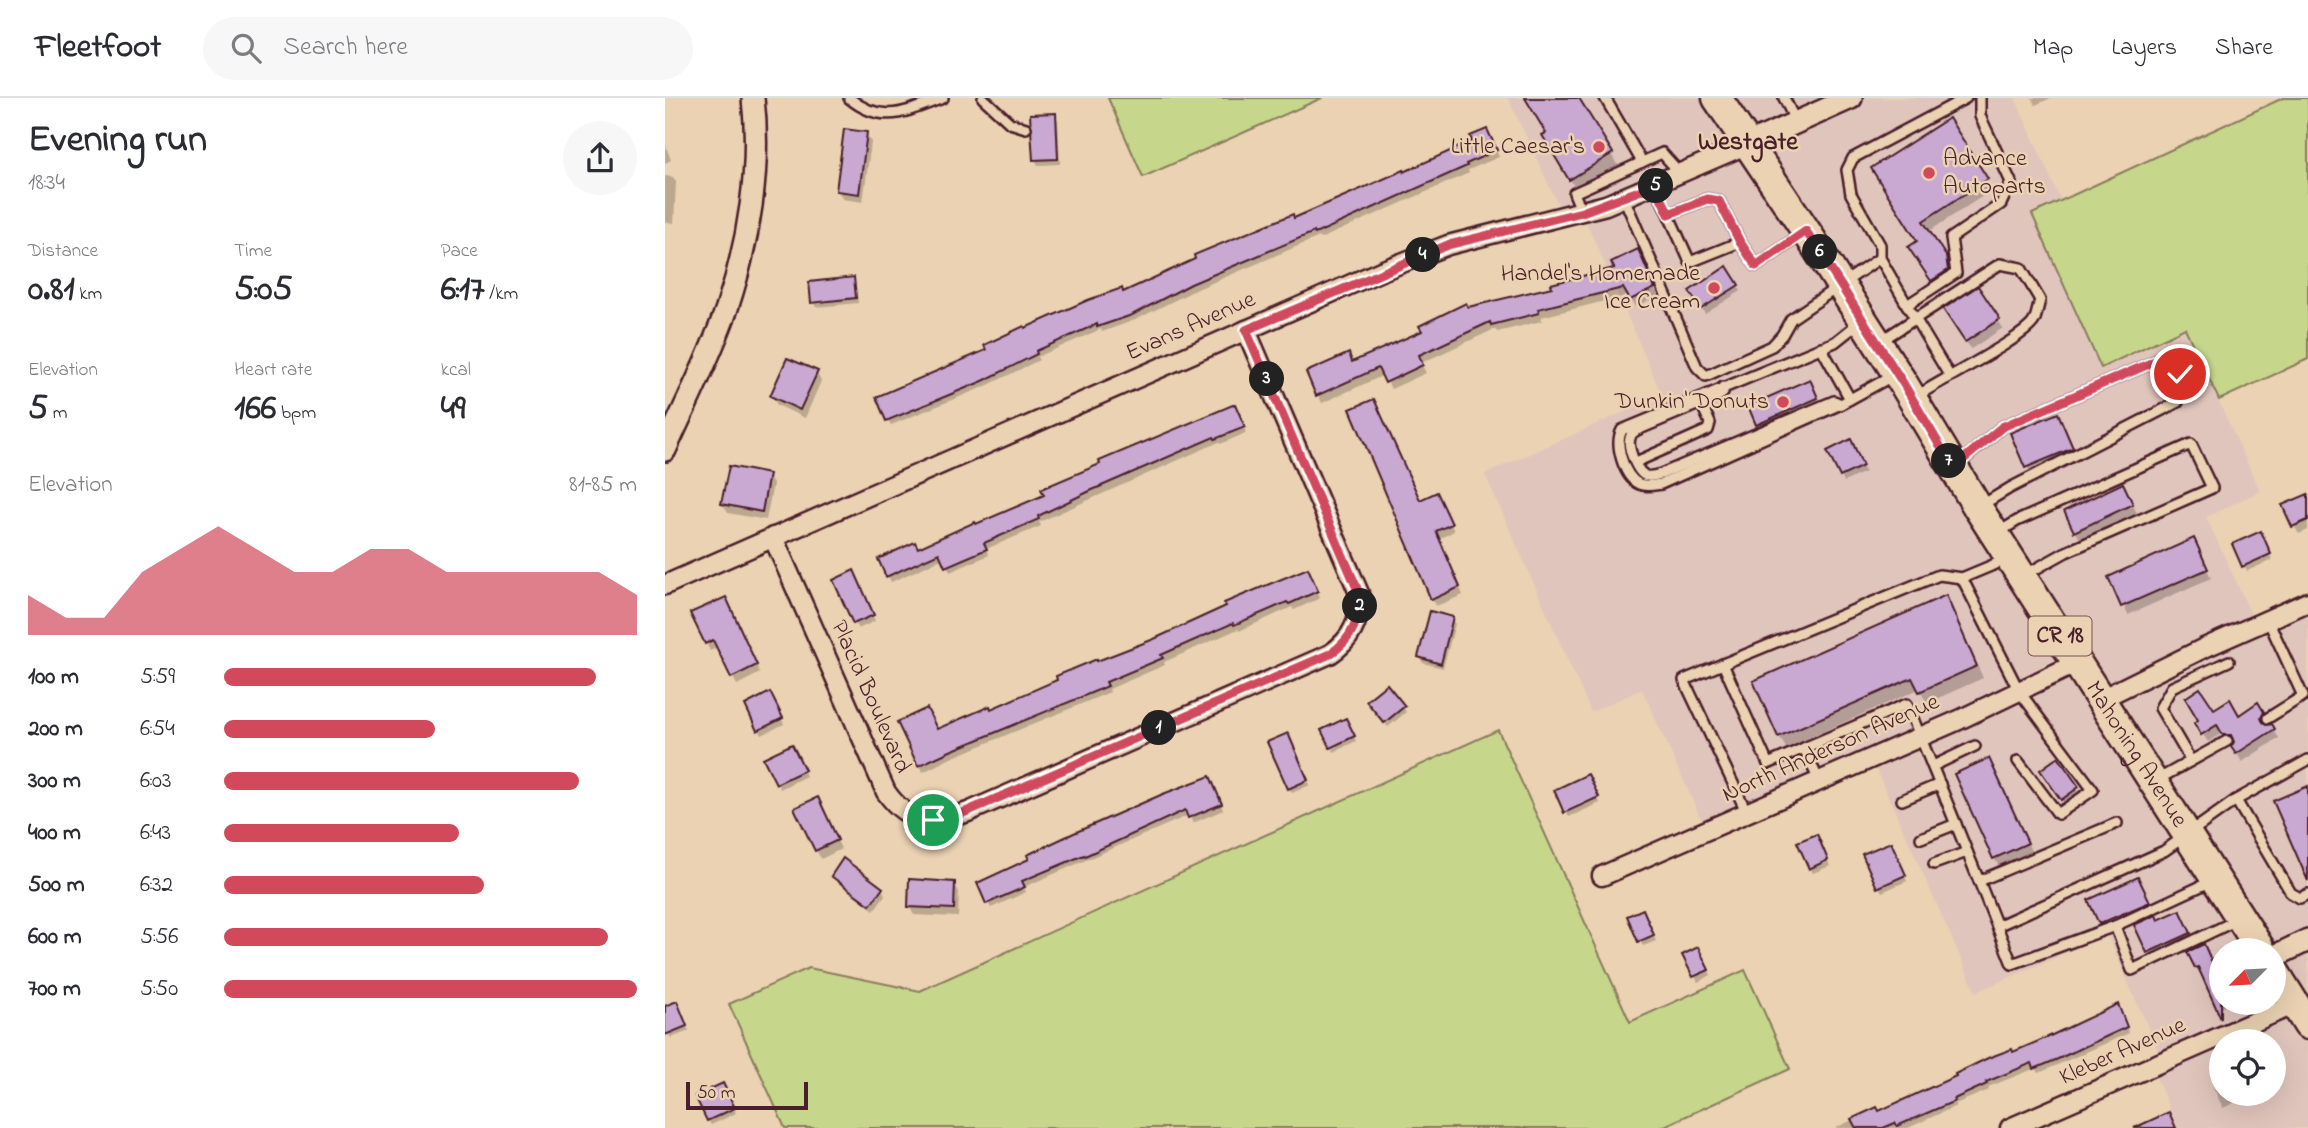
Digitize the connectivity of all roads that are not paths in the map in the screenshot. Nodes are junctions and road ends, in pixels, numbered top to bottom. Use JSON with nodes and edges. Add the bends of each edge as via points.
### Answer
{"nodes":[{"id":1,"x":753,"y":98,"type":"edge"},
{"id":2,"x":849,"y":98,"type":"edge"},
{"id":3,"x":943,"y":98,"type":"edge"},
{"id":4,"x":983,"y":98,"type":"edge"},
{"id":5,"x":1605,"y":98,"type":"edge"},
{"id":6,"x":1717,"y":98,"type":"edge"},
{"id":7,"x":1784,"y":98,"type":"edge"},
{"id":8,"x":1851,"y":98,"type":"edge"},
{"id":9,"x":1966,"y":98,"type":"edge"},
{"id":10,"x":1980,"y":98,"type":"edge"},
{"id":11,"x":1796,"y":122,"type":"junction"},
{"id":12,"x":1026,"y":128,"type":"dead end"},
{"id":13,"x":1748,"y":144,"type":"junction"},
{"id":14,"x":1642,"y":162,"type":"junction"},
{"id":15,"x":1680,"y":173,"type":"junction"},
{"id":16,"x":1655,"y":185,"type":"junction"},
{"id":17,"x":1624,"y":198,"type":"junction"},
{"id":18,"x":1582,"y":212,"type":"junction"},
{"id":19,"x":1669,"y":214,"type":"junction"},
{"id":20,"x":1806,"y":231,"type":"junction"},
{"id":21,"x":1740,"y":242,"type":"junction"},
{"id":22,"x":1880,"y":258,"type":"junction"},
{"id":23,"x":1841,"y":285,"type":"junction"},
{"id":24,"x":1907,"y":305,"type":"junction"},
{"id":25,"x":1914,"y":318,"type":"junction"},
{"id":26,"x":1246,"y":330,"type":"junction"},
{"id":27,"x":1870,"y":331,"type":"junction"},
{"id":28,"x":1821,"y":348,"type":"junction"},
{"id":29,"x":1897,"y":373,"type":"junction"},
{"id":30,"x":1949,"y":375,"type":"junction"},
{"id":31,"x":1723,"y":387,"type":"junction"},
{"id":32,"x":1913,"y":399,"type":"junction"},
{"id":33,"x":1846,"y":402,"type":"junction"},
{"id":34,"x":1701,"y":403,"type":"junction"},
{"id":35,"x":665,"y":450,"type":"edge"},
{"id":36,"x":1636,"y":462,"type":"junction"},
{"id":37,"x":1953,"y":468,"type":"junction"},
{"id":38,"x":1978,"y":508,"type":"junction"},
{"id":39,"x":772,"y":537,"type":"junction"},
{"id":40,"x":2009,"y":556,"type":"junction"},
{"id":41,"x":1962,"y":578,"type":"junction"},
{"id":42,"x":665,"y":585,"type":"edge"},
{"id":43,"x":2308,"y":602,"type":"edge"},
{"id":44,"x":2268,"y":620,"type":"junction"},
{"id":45,"x":2229,"y":661,"type":"dead end"},
{"id":46,"x":2077,"y":663,"type":"junction"},
{"id":47,"x":1723,"y":664,"type":"junction"},
{"id":48,"x":2161,"y":669,"type":"junction"},
{"id":49,"x":2172,"y":687,"type":"junction"},
{"id":50,"x":2019,"y":691,"type":"junction"},
{"id":51,"x":2101,"y":699,"type":"junction"},
{"id":52,"x":2268,"y":718,"type":"dead end"},
{"id":53,"x":1920,"y":737,"type":"junction"},
{"id":54,"x":2227,"y":741,"type":"dead end"},
{"id":55,"x":1975,"y":746,"type":"dead end"},
{"id":56,"x":1804,"y":748,"type":"junction"},
{"id":57,"x":2308,"y":760,"type":"edge"},
{"id":58,"x":2018,"y":761,"type":"dead end"},
{"id":59,"x":2191,"y":761,"type":"junction"},
{"id":60,"x":1933,"y":766,"type":"junction"},
{"id":61,"x":1819,"y":781,"type":"junction"},
{"id":62,"x":2153,"y":781,"type":"junction"},
{"id":63,"x":1940,"y":784,"type":"junction"},
{"id":64,"x":1902,"y":800,"type":"dead end"},
{"id":65,"x":2236,"y":800,"type":"junction"},
{"id":66,"x":1747,"y":813,"type":"junction"},
{"id":67,"x":2117,"y":823,"type":"dead end"},
{"id":68,"x":1956,"y":824,"type":"junction"},
{"id":69,"x":2188,"y":836,"type":"junction"},
{"id":70,"x":1921,"y":838,"type":"dead end"},
{"id":71,"x":1967,"y":852,"type":"junction"},
{"id":72,"x":1934,"y":864,"type":"dead end"},
{"id":73,"x":1602,"y":876,"type":"dead end"},
{"id":74,"x":2215,"y":879,"type":"junction"},
{"id":75,"x":1979,"y":881,"type":"junction"},
{"id":76,"x":2308,"y":894,"type":"edge"},
{"id":77,"x":2241,"y":918,"type":"junction"},
{"id":78,"x":1997,"y":926,"type":"junction"},
{"id":79,"x":2115,"y":926,"type":"junction"},
{"id":80,"x":2254,"y":938,"type":"edge"},
{"id":81,"x":2308,"y":940,"type":"edge"},
{"id":82,"x":2286,"y":951,"type":"edge"},
{"id":83,"x":2286,"y":988,"type":"edge"},
{"id":84,"x":2301,"y":1010,"type":"edge"},
{"id":85,"x":2010,"y":1128,"type":"edge"}],
"edges":[{"from":1,"to":35,"type":"street","via":[[755,166],[738,271],[714,341]]},
{"from":2,"to":3,"type":"lane","via":[[861,108],[881,114],[901,114]]},
{"from":4,"to":12,"type":"lane","via":[[1010,122]]},
{"from":5,"to":14,"type":"lane"},
{"from":6,"to":13,"type":"main road","name":"Mahoning Avenue","number":"CR 18"},
{"from":7,"to":11,"type":"lane"},
{"from":8,"to":11,"type":"street"},
{"from":9,"to":22,"type":"lane","via":[[1853,158],[1847,170],[1851,194],[1880,245]]},
{"from":10,"to":24,"type":"lane","via":[[1980,116],[2011,182],[2001,204],[1951,238],[1957,273]]},
{"from":11,"to":13,"type":"street"},
{"from":13,"to":15,"type":"street","name":"Evans Avenue"},
{"from":13,"to":20,"type":"main road","name":"Mahoning Avenue","number":"CR 18"},
{"from":14,"to":15,"type":"lane","via":[[1662,153]]},
{"from":14,"to":18,"type":"lane","via":[[1574,193]]},
{"from":15,"to":16,"type":"street","name":"Evans Avenue"},
{"from":16,"to":17,"type":"street","name":"Evans Avenue"},
{"from":16,"to":19,"type":"lane"},
{"from":17,"to":18,"type":"street","name":"Evans Avenue"},
{"from":17,"to":23,"type":"lane","via":[[1697,367],[1706,376],[1772,346],[1791,319]]},
{"from":18,"to":26,"type":"street","name":"Evans Avenue","via":[[1448,245]]},
{"from":19,"to":21,"type":"lane","via":[[1707,199],[1719,201]]},
{"from":19,"to":21,"type":"lane","via":[[1690,262]]},
{"from":20,"to":21,"type":"lane","via":[[1756,266]]},
{"from":20,"to":23,"type":"main road","name":"Mahoning Avenue","number":"CR 18"},
{"from":22,"to":23,"type":"lane"},
{"from":22,"to":24,"type":"lane"},
{"from":23,"to":27,"type":"main road","name":"Mahoning Avenue","number":"CR 18"},
{"from":24,"to":25,"type":"lane"},
{"from":25,"to":27,"type":"lane"},
{"from":25,"to":30,"type":"lane"},
{"from":25,"to":30,"type":"lane","via":[[2000,264],[2021,268],[2040,300],[2034,322]]},
{"from":26,"to":39,"type":"street","name":"Evans Avenue"},
{"from":26,"to":39,"type":"street","name":"Placid Boulevard","via":[[1359,593],[1360,609],[1349,637],[1318,659],[968,811],[950,818],[918,818],[894,804],[886,792]]},
{"from":27,"to":28,"type":"lane"},
{"from":27,"to":29,"type":"main road","name":"Mahoning Avenue","number":"CR 18"},
{"from":28,"to":31,"type":"lane"},
{"from":28,"to":33,"type":"lane"},
{"from":29,"to":32,"type":"main road","name":"Mahoning Avenue","number":"CR 18"},
{"from":29,"to":33,"type":"lane"},
{"from":30,"to":32,"type":"lane"},
{"from":31,"to":33,"type":"lane","via":[[1622,430],[1618,449],[1630,477],[1639,484],[1661,484]]},
{"from":31,"to":34,"type":"lane","via":[[1723,393]]},
{"from":32,"to":37,"type":"main road","name":"Mahoning Avenue","number":"CR 18"},
{"from":33,"to":36,"type":"lane","via":[[1833,401],[1661,474],[1647,477]]},
{"from":34,"to":36,"type":"lane","via":[[1631,435]]},
{"from":34,"to":36,"type":"lane","via":[[1710,423],[1708,430]]},
{"from":37,"to":38,"type":"main road","name":"Mahoning Avenue","number":"CR 18"},
{"from":37,"to":38,"type":"lane","via":[[2002,427],[2165,357],[2180,374],[2178,402]]},
{"from":38,"to":40,"type":"main road","name":"Mahoning Avenue","number":"CR 18"},
{"from":39,"to":42,"type":"street","name":"Evans Avenue"},
{"from":40,"to":40,"type":"lane","via":[[2066,552],[2212,488],[2191,444],[2017,521]]},
{"from":40,"to":41,"type":"lane"},
{"from":40,"to":46,"type":"main road","name":"Mahoning Avenue","number":"CR 18"},
{"from":41,"to":47,"type":"lane","via":[[1939,575]]},
{"from":41,"to":50,"type":"lane"},
{"from":43,"to":44,"type":"street"},
{"from":44,"to":48,"type":"street"},
{"from":44,"to":52,"type":"lane","via":[[2303,696]]},
{"from":45,"to":49,"type":"lane"},
{"from":46,"to":50,"type":"street","name":"North Anderson Avenue"},
{"from":46,"to":51,"type":"main road","name":"Mahoning Avenue","number":"CR 18"},
{"from":47,"to":56,"type":"lane","via":[[1768,764]]},
{"from":47,"to":66,"type":"lane","via":[[1684,680]]},
{"from":48,"to":49,"type":"lane"},
{"from":48,"to":51,"type":"street"},
{"from":49,"to":59,"type":"lane","via":[[2160,708]]},
{"from":50,"to":53,"type":"street","name":"North Anderson Avenue"},
{"from":50,"to":58,"type":"lane","via":[[2093,790],[2058,814]]},
{"from":51,"to":62,"type":"main road","name":"Mahoning Avenue","number":"CR 18"},
{"from":53,"to":56,"type":"lane","via":[[1907,704]]},
{"from":53,"to":60,"type":"lane"},
{"from":53,"to":61,"type":"street","name":"North Anderson Avenue"},
{"from":54,"to":59,"type":"lane"},
{"from":55,"to":60,"type":"lane"},
{"from":56,"to":61,"type":"lane"},
{"from":57,"to":65,"type":"lane"},
{"from":59,"to":62,"type":"lane"},
{"from":60,"to":63,"type":"lane"},
{"from":61,"to":66,"type":"street","name":"North Anderson Avenue"},
{"from":62,"to":69,"type":"main road","name":"Mahoning Avenue","number":"CR 18"},
{"from":63,"to":64,"type":"lane"},
{"from":63,"to":68,"type":"lane"},
{"from":65,"to":69,"type":"lane"},
{"from":65,"to":76,"type":"lane","via":[[2291,893],[2300,898]]},
{"from":66,"to":73,"type":"street","name":"North Anderson Avenue"},
{"from":67,"to":75,"type":"lane"},
{"from":68,"to":70,"type":"lane"},
{"from":68,"to":71,"type":"lane"},
{"from":69,"to":74,"type":"main road","name":"Mahoning Avenue","number":"CR 18"},
{"from":69,"to":78,"type":"lane"},
{"from":71,"to":72,"type":"lane"},
{"from":71,"to":75,"type":"lane"},
{"from":74,"to":77,"type":"main road","name":"Mahoning Avenue","number":"CR 18"},
{"from":74,"to":79,"type":"lane"},
{"from":75,"to":78,"type":"lane"},
{"from":77,"to":79,"type":"lane","via":[[2132,970]]},
{"from":77,"to":80,"type":"main road","name":"Mahoning Avenue","number":"CR 18"},
{"from":78,"to":79,"type":"lane","via":[[2012,964]]},
{"from":81,"to":82,"type":"street"},
{"from":83,"to":84,"type":"main road"},
{"from":84,"to":85,"type":"street","name":"Kleber Avenue"}]}
